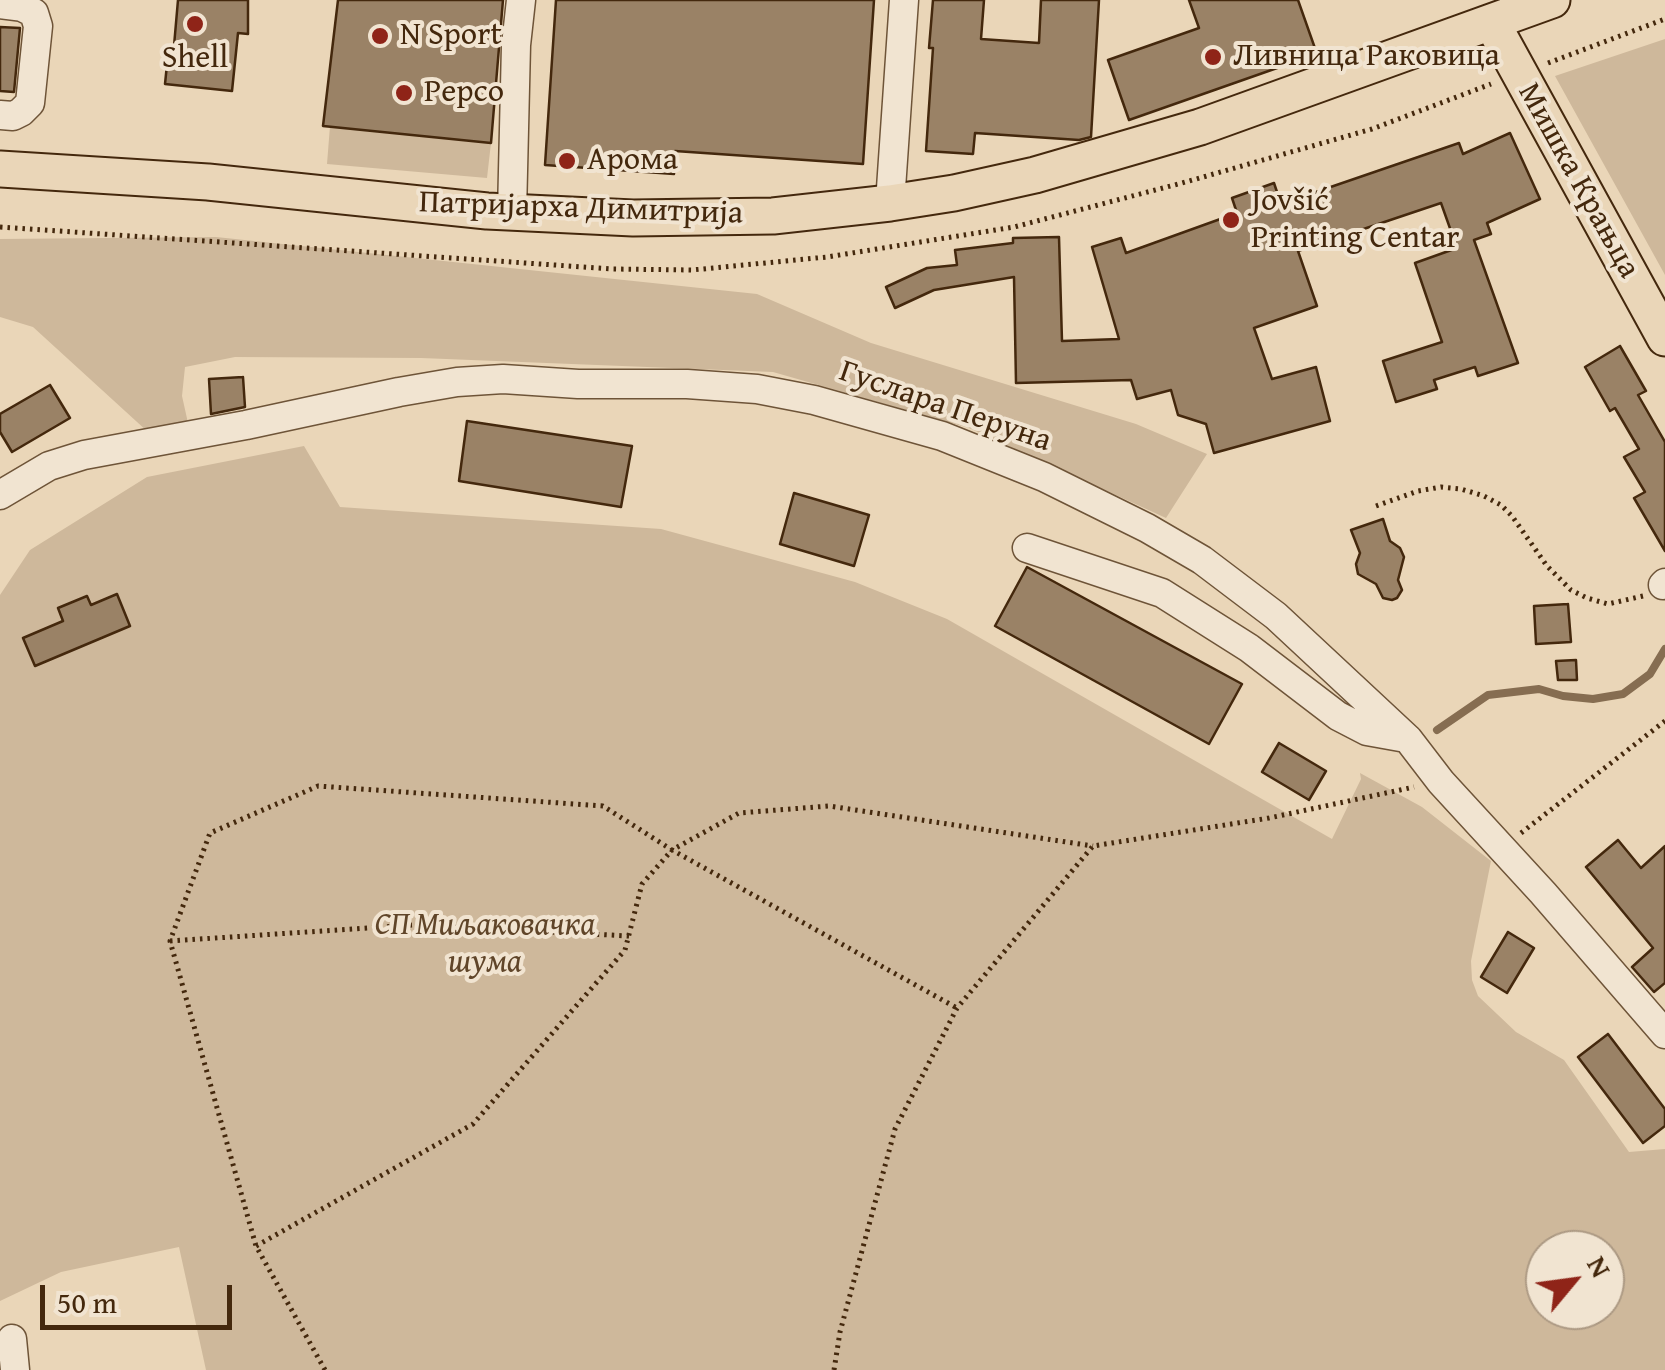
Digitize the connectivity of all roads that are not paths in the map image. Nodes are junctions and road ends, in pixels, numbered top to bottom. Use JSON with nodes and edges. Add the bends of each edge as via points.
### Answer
{"nodes":[{"id":1,"x":521,"y":0,"type":"edge"},
{"id":2,"x":904,"y":0,"type":"edge"},
{"id":3,"x":1552,"y":0,"type":"edge"},
{"id":4,"x":0,"y":4,"type":"edge"},
{"id":5,"x":1492,"y":23,"type":"junction"},
{"id":6,"x":0,"y":115,"type":"edge"},
{"id":7,"x":0,"y":169,"type":"edge"},
{"id":8,"x":890,"y":203,"type":"junction"},
{"id":9,"x":512,"y":213,"type":"junction"},
{"id":10,"x":1665,"y":338,"type":"edge"},
{"id":11,"x":0,"y":495,"type":"edge"},
{"id":12,"x":1028,"y":548,"type":"dead end"},
{"id":13,"x":1408,"y":738,"type":"junction"},
{"id":14,"x":1665,"y":1034,"type":"edge"},
{"id":15,"x":12,"y":1339,"type":"dead end"},
{"id":16,"x":15,"y":1370,"type":"edge"}],
"edges":[{"from":1,"to":9,"type":"street"},
{"from":2,"to":8,"type":"street"},
{"from":3,"to":5,"type":"main road","name":"Патријарха Димитрија"},
{"from":4,"to":6,"type":"street","via":[[22,6],[38,26],[30,102],[13,116]]},
{"from":5,"to":8,"type":"main road","name":"Патријарха Димитрија","via":[[1200,127],[1035,175]]},
{"from":5,"to":10,"type":"main road","name":"Мишка Крањца"},
{"from":7,"to":9,"type":"main road","name":"Патријарха Димитрија"},
{"from":8,"to":9,"type":"main road","name":"Патријарха Димитрија","via":[[774,216]]},
{"from":11,"to":13,"type":"street","name":"Гуслара Перуна","via":[[49,466],[84,455],[456,382],[757,389],[942,436],[1044,476],[1148,528],[1276,616]]},
{"from":12,"to":13,"type":"street","via":[[1162,593],[1338,716],[1367,731]]},
{"from":13,"to":14,"type":"street","name":"Гуслара Перуна"},
{"from":15,"to":16,"type":"street"}]}
